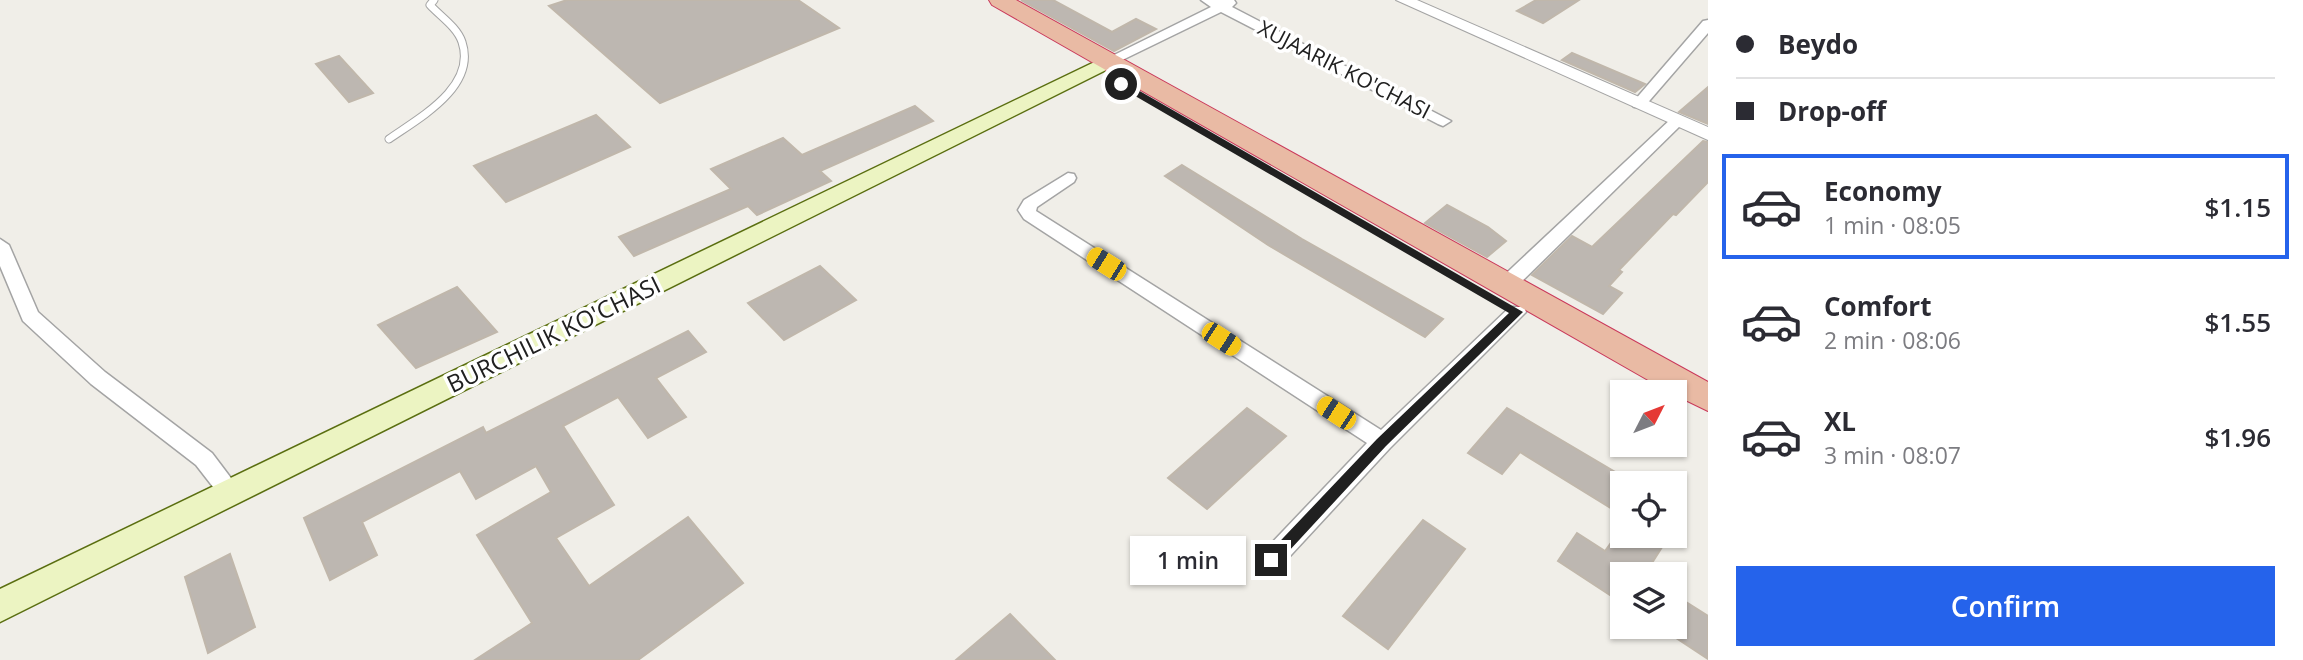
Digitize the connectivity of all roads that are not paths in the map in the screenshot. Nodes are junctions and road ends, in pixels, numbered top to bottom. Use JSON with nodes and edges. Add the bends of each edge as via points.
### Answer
{"nodes":[{"id":1,"x":434,"y":0,"type":"edge"},
{"id":2,"x":976,"y":0,"type":"edge"},
{"id":3,"x":1000,"y":0,"type":"edge"},
{"id":4,"x":1404,"y":0,"type":"edge"},
{"id":5,"x":1221,"y":2,"type":"edge"},
{"id":6,"x":1708,"y":24,"type":"edge"},
{"id":7,"x":1100,"y":65,"type":"junction"},
{"id":8,"x":1639,"y":104,"type":"junction"},
{"id":9,"x":1443,"y":121,"type":"dead end"},
{"id":10,"x":1677,"y":121,"type":"junction"},
{"id":11,"x":1708,"y":134,"type":"edge"},
{"id":12,"x":389,"y":139,"type":"dead end"},
{"id":13,"x":1068,"y":178,"type":"dead end"},
{"id":14,"x":0,"y":245,"type":"edge"},
{"id":15,"x":1504,"y":286,"type":"junction"},
{"id":16,"x":1517,"y":312,"type":"junction"},
{"id":17,"x":1639,"y":380,"type":"edge"},
{"id":18,"x":1708,"y":398,"type":"edge"},
{"id":19,"x":1687,"y":407,"type":"edge"},
{"id":20,"x":1708,"y":419,"type":"edge"},
{"id":21,"x":1382,"y":442,"type":"junction"},
{"id":22,"x":232,"y":494,"type":"junction"},
{"id":23,"x":1271,"y":560,"type":"dead end"},
{"id":24,"x":0,"y":606,"type":"edge"}],
"edges":[{"from":1,"to":12,"type":"lane","via":[[430,5],[462,40],[463,72],[448,95]]},
{"from":2,"to":7,"type":"highway"},
{"from":3,"to":7,"type":"highway"},
{"from":4,"to":8,"type":"street"},
{"from":5,"to":7,"type":"street"},
{"from":5,"to":9,"type":"street","name":"XUJAARIK KO'CHASI"},
{"from":6,"to":8,"type":"street"},
{"from":7,"to":15,"type":"highway"},
{"from":7,"to":16,"type":"highway"},
{"from":7,"to":22,"type":"main road","name":"BURCHILIK KO'CHASI"},
{"from":8,"to":10,"type":"street"},
{"from":10,"to":11,"type":"street"},
{"from":10,"to":15,"type":"street"},
{"from":13,"to":21,"type":"street","via":[[1030,204],[1030,215]]},
{"from":14,"to":22,"type":"street","via":[[30,316],[98,377],[204,459]]},
{"from":15,"to":18,"type":"highway"},
{"from":16,"to":17,"type":"highway"},
{"from":16,"to":21,"type":"street"},
{"from":19,"to":20,"type":"highway"},
{"from":21,"to":23,"type":"street"},
{"from":22,"to":24,"type":"main road","name":"BURCHILIK KO'CHASI"}]}
